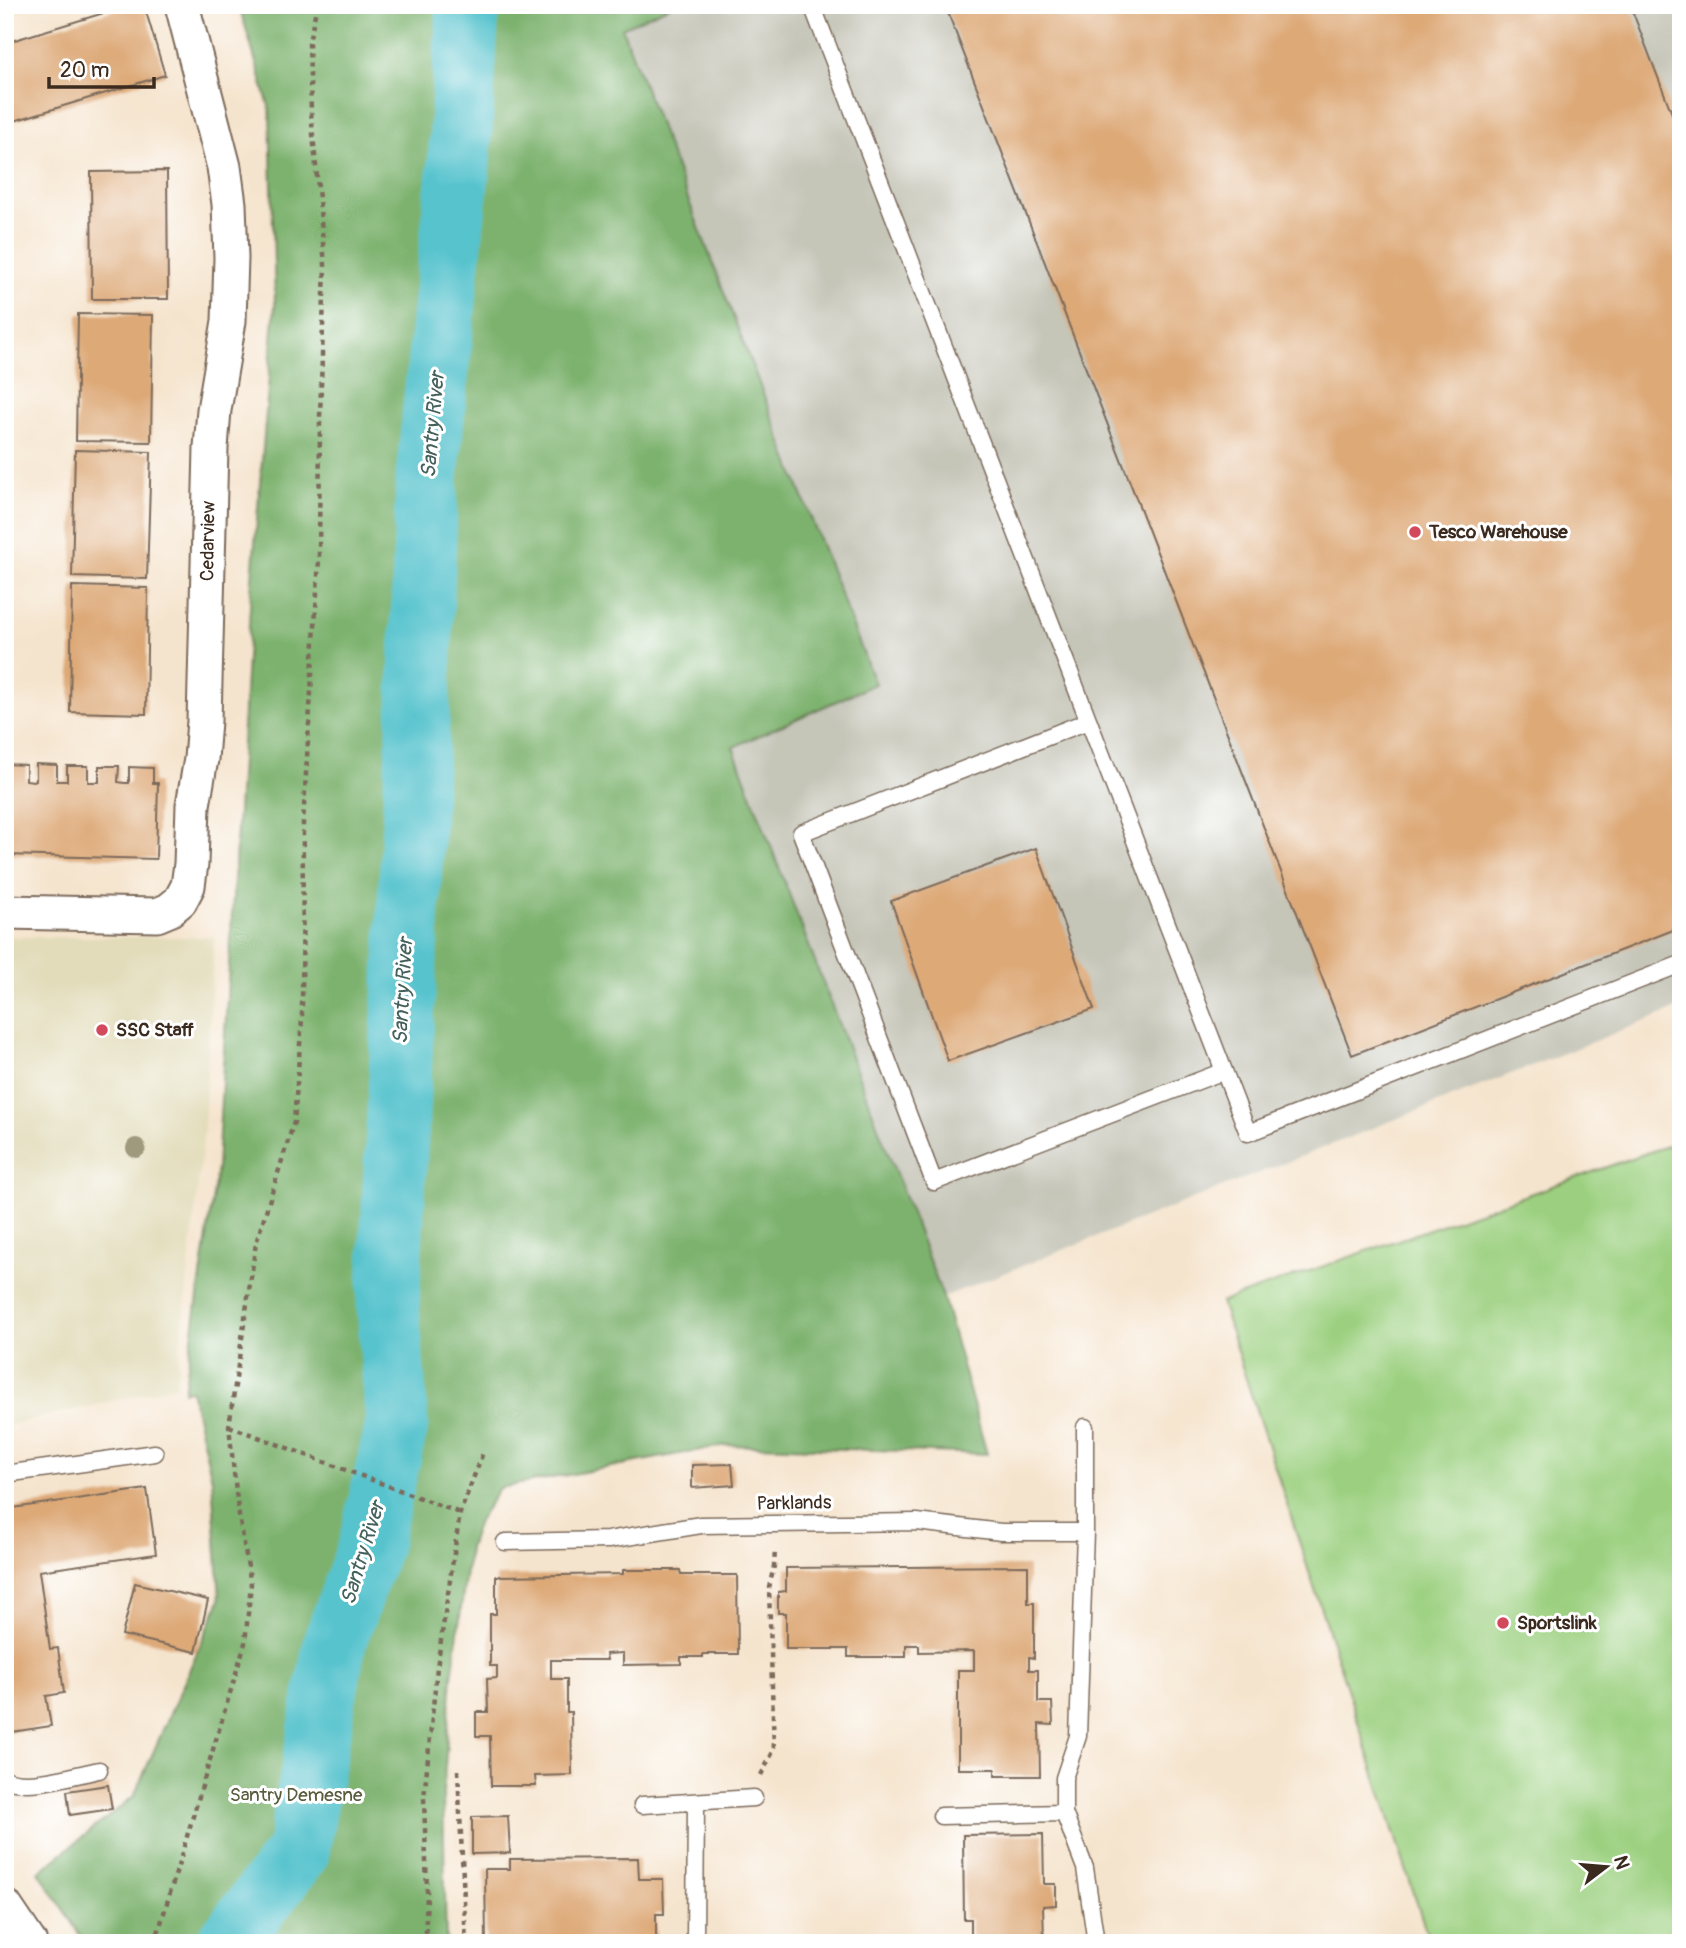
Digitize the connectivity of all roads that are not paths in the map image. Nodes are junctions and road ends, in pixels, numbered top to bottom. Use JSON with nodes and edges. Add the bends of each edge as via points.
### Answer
{"nodes":[{"id":1,"x":182,"y":5,"type":"edge"},
{"id":2,"x":812,"y":5,"type":"edge"},
{"id":3,"x":1088,"y":721,"type":"junction"},
{"id":4,"x":5,"y":912,"type":"edge"},
{"id":5,"x":1681,"y":964,"type":"edge"},
{"id":6,"x":1224,"y":1071,"type":"junction"},
{"id":7,"x":1085,"y":1427,"type":"dead end"},
{"id":8,"x":155,"y":1453,"type":"dead end"},
{"id":9,"x":5,"y":1474,"type":"edge"},
{"id":10,"x":1085,"y":1532,"type":"junction"},
{"id":11,"x":505,"y":1542,"type":"dead end"},
{"id":12,"x":99,"y":1770,"type":"dead end"},
{"id":13,"x":5,"y":1779,"type":"edge"},
{"id":14,"x":754,"y":1798,"type":"road end"},
{"id":15,"x":696,"y":1802,"type":"junction"},
{"id":16,"x":642,"y":1805,"type":"dead end"},
{"id":17,"x":1064,"y":1813,"type":"junction"},
{"id":18,"x":941,"y":1816,"type":"dead end"},
{"id":19,"x":5,"y":1906,"type":"edge"},
{"id":20,"x":30,"y":1943,"type":"edge"},
{"id":21,"x":695,"y":1943,"type":"edge"},
{"id":22,"x":1096,"y":1943,"type":"edge"}],
"edges":[{"from":1,"to":4,"type":"street","name":"Cedarview","via":[[224,167],[231,258],[229,321],[211,448],[204,721],[188,886],[180,901],[157,915]]},
{"from":2,"to":3,"type":"lane"},
{"from":3,"to":6,"type":"lane"},
{"from":3,"to":6,"type":"lane","via":[[801,833],[934,1182]]},
{"from":5,"to":6,"type":"lane","via":[[1248,1133]]},
{"from":7,"to":10,"type":"lane"},
{"from":8,"to":9,"type":"lane"},
{"from":10,"to":11,"type":"lane","name":"Parklands","via":[[1001,1532],[917,1522],[701,1525],[608,1540]]},
{"from":10,"to":17,"type":"lane","via":[[1078,1736],[1064,1779]]},
{"from":12,"to":13,"type":"lane","via":[[33,1783]]},
{"from":14,"to":15,"type":"lane"},
{"from":15,"to":16,"type":"lane"},
{"from":15,"to":21,"type":"lane"},
{"from":17,"to":18,"type":"lane"},
{"from":17,"to":22,"type":"lane","via":[[1085,1868]]},
{"from":19,"to":20,"type":"street"}]}
